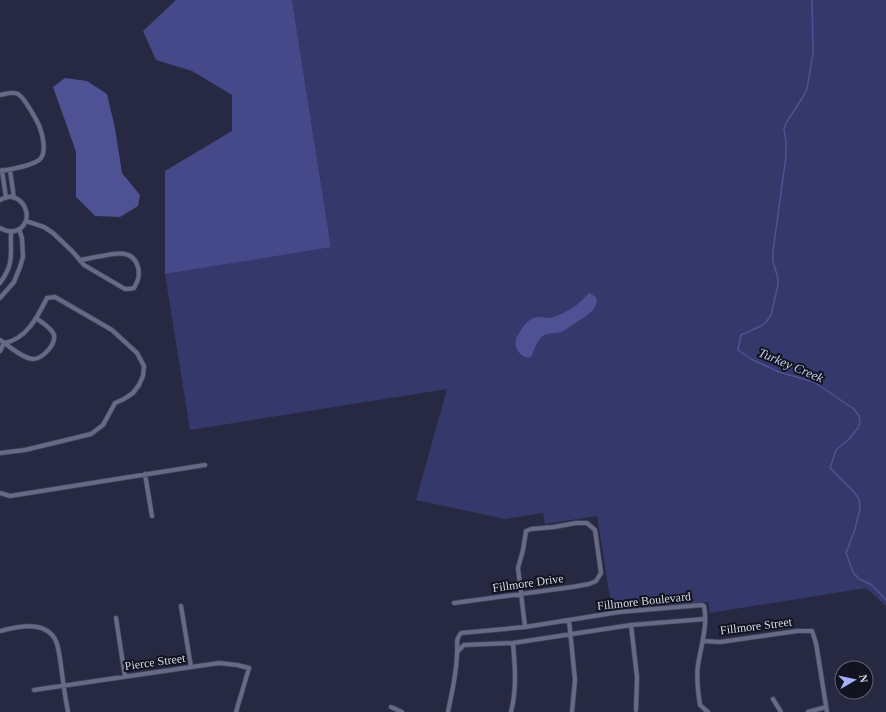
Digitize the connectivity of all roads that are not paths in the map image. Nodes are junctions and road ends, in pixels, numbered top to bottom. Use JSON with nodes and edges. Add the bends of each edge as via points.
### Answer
{"nodes":[{"id":1,"x":0,"y":95,"type":"edge"},
{"id":2,"x":10,"y":170,"type":"junction"},
{"id":3,"x":1,"y":171,"type":"edge"},
{"id":4,"x":6,"y":198,"type":"junction"},
{"id":5,"x":14,"y":198,"type":"junction"},
{"id":6,"x":0,"y":200,"type":"edge"},
{"id":7,"x":26,"y":221,"type":"junction"},
{"id":8,"x":0,"y":228,"type":"edge"},
{"id":9,"x":19,"y":228,"type":"junction"},
{"id":10,"x":11,"y":232,"type":"junction"},
{"id":11,"x":80,"y":260,"type":"junction"},
{"id":12,"x":0,"y":283,"type":"edge"},
{"id":13,"x":0,"y":298,"type":"edge"},
{"id":14,"x":36,"y":318,"type":"junction"},
{"id":15,"x":2,"y":342,"type":"edge"},
{"id":16,"x":0,"y":352,"type":"edge"},
{"id":17,"x":0,"y":453,"type":"edge"},
{"id":18,"x":204,"y":465,"type":"dead end"},
{"id":19,"x":145,"y":474,"type":"junction"},
{"id":20,"x":0,"y":493,"type":"edge"},
{"id":21,"x":152,"y":516,"type":"dead end"},
{"id":22,"x":520,"y":594,"type":"junction"},
{"id":23,"x":454,"y":603,"type":"dead end"},
{"id":24,"x":181,"y":606,"type":"dead end"},
{"id":25,"x":116,"y":618,"type":"dead end"},
{"id":26,"x":705,"y":619,"type":"junction"},
{"id":27,"x":569,"y":620,"type":"junction"},
{"id":28,"x":632,"y":625,"type":"junction"},
{"id":29,"x":525,"y":627,"type":"junction"},
{"id":30,"x":0,"y":631,"type":"edge"},
{"id":31,"x":571,"y":634,"type":"junction"},
{"id":32,"x":703,"y":641,"type":"junction"},
{"id":33,"x":513,"y":643,"type":"junction"},
{"id":34,"x":457,"y":652,"type":"junction"},
{"id":35,"x":191,"y":667,"type":"junction"},
{"id":36,"x":125,"y":677,"type":"junction"},
{"id":37,"x":64,"y":686,"type":"junction"},
{"id":38,"x":34,"y":690,"type":"dead end"},
{"id":39,"x":773,"y":698,"type":"dead end"},
{"id":40,"x":391,"y":707,"type":"dead end"},
{"id":41,"x":826,"y":707,"type":"junction"},
{"id":42,"x":636,"y":710,"type":"dead end"},
{"id":43,"x":68,"y":712,"type":"edge"},
{"id":44,"x":236,"y":712,"type":"edge"},
{"id":45,"x":402,"y":712,"type":"edge"},
{"id":46,"x":448,"y":712,"type":"edge"},
{"id":47,"x":511,"y":712,"type":"edge"},
{"id":48,"x":572,"y":712,"type":"edge"},
{"id":49,"x":708,"y":712,"type":"edge"},
{"id":50,"x":781,"y":712,"type":"edge"},
{"id":51,"x":808,"y":712,"type":"edge"},
{"id":52,"x":827,"y":712,"type":"edge"}],
"edges":[{"from":1,"to":2,"type":"street","via":[[19,94],[40,127],[44,151],[37,162]]},
{"from":2,"to":3,"type":"street"},
{"from":2,"to":5,"type":"street"},
{"from":3,"to":4,"type":"street"},
{"from":4,"to":5,"type":"street"},
{"from":4,"to":6,"type":"street"},
{"from":5,"to":7,"type":"street","via":[[21,201],[25,207]]},
{"from":7,"to":9,"type":"street"},
{"from":7,"to":11,"type":"street","via":[[44,227]]},
{"from":8,"to":10,"type":"street"},
{"from":9,"to":10,"type":"street"},
{"from":9,"to":13,"type":"street","via":[[23,257],[14,282]]},
{"from":10,"to":12,"type":"street","via":[[12,256],[6,275]]},
{"from":11,"to":11,"type":"street","via":[[84,265],[125,289],[134,288],[138,281],[140,273],[136,262],[130,256],[117,253]]},
{"from":14,"to":15,"type":"street","via":[[21,336],[15,340]]},
{"from":14,"to":15,"type":"street","via":[[50,329],[54,336],[53,344],[47,352],[32,359]]},
{"from":14,"to":17,"type":"street","via":[[47,298],[55,297],[112,330],[137,353],[144,366],[143,376],[133,393],[115,402],[103,426],[91,434],[25,450]]},
{"from":15,"to":16,"type":"street"},
{"from":18,"to":19,"type":"street"},
{"from":19,"to":20,"type":"street","via":[[10,496]]},
{"from":19,"to":21,"type":"street"},
{"from":22,"to":22,"type":"street","name":"Fillmore Drive","via":[[518,568],[526,531],[576,523],[587,524],[595,530],[601,573],[596,581]]},
{"from":22,"to":23,"type":"street","name":"Fillmore Drive"},
{"from":22,"to":29,"type":"street"},
{"from":24,"to":35,"type":"street"},
{"from":25,"to":36,"type":"street"},
{"from":26,"to":27,"type":"street","name":"Fillmore Boulevard","via":[[706,611],[702,605],[618,612]]},
{"from":26,"to":28,"type":"street","name":"Fillmore Boulevard"},
{"from":26,"to":32,"type":"street"},
{"from":27,"to":29,"type":"street","name":"Fillmore Boulevard"},
{"from":27,"to":31,"type":"street"},
{"from":28,"to":31,"type":"street","name":"Fillmore Boulevard"},
{"from":28,"to":42,"type":"street","via":[[637,678]]},
{"from":29,"to":34,"type":"street","name":"Fillmore Boulevard","via":[[460,633],[457,638]]},
{"from":30,"to":37,"type":"street","via":[[34,626],[48,631],[56,641],[59,651]]},
{"from":31,"to":33,"type":"street","name":"Fillmore Boulevard"},
{"from":31,"to":48,"type":"street","via":[[575,680]]},
{"from":32,"to":41,"type":"street","name":"Fillmore Street","via":[[720,642],[812,631]]},
{"from":32,"to":49,"type":"street","via":[[698,666],[698,687],[700,705]]},
{"from":33,"to":34,"type":"street","name":"Fillmore Boulevard","via":[[464,645]]},
{"from":33,"to":47,"type":"street","via":[[515,668]]},
{"from":34,"to":46,"type":"street","via":[[455,680]]},
{"from":35,"to":36,"type":"street","name":"Pierce Street"},
{"from":35,"to":44,"type":"street","name":"Pierce Street","via":[[219,663],[249,668]]},
{"from":36,"to":37,"type":"street","name":"Pierce Street"},
{"from":37,"to":38,"type":"street","name":"Pierce Street"},
{"from":37,"to":43,"type":"street"},
{"from":39,"to":50,"type":"street"},
{"from":40,"to":45,"type":"street"},
{"from":41,"to":51,"type":"street"},
{"from":41,"to":52,"type":"street"}]}
